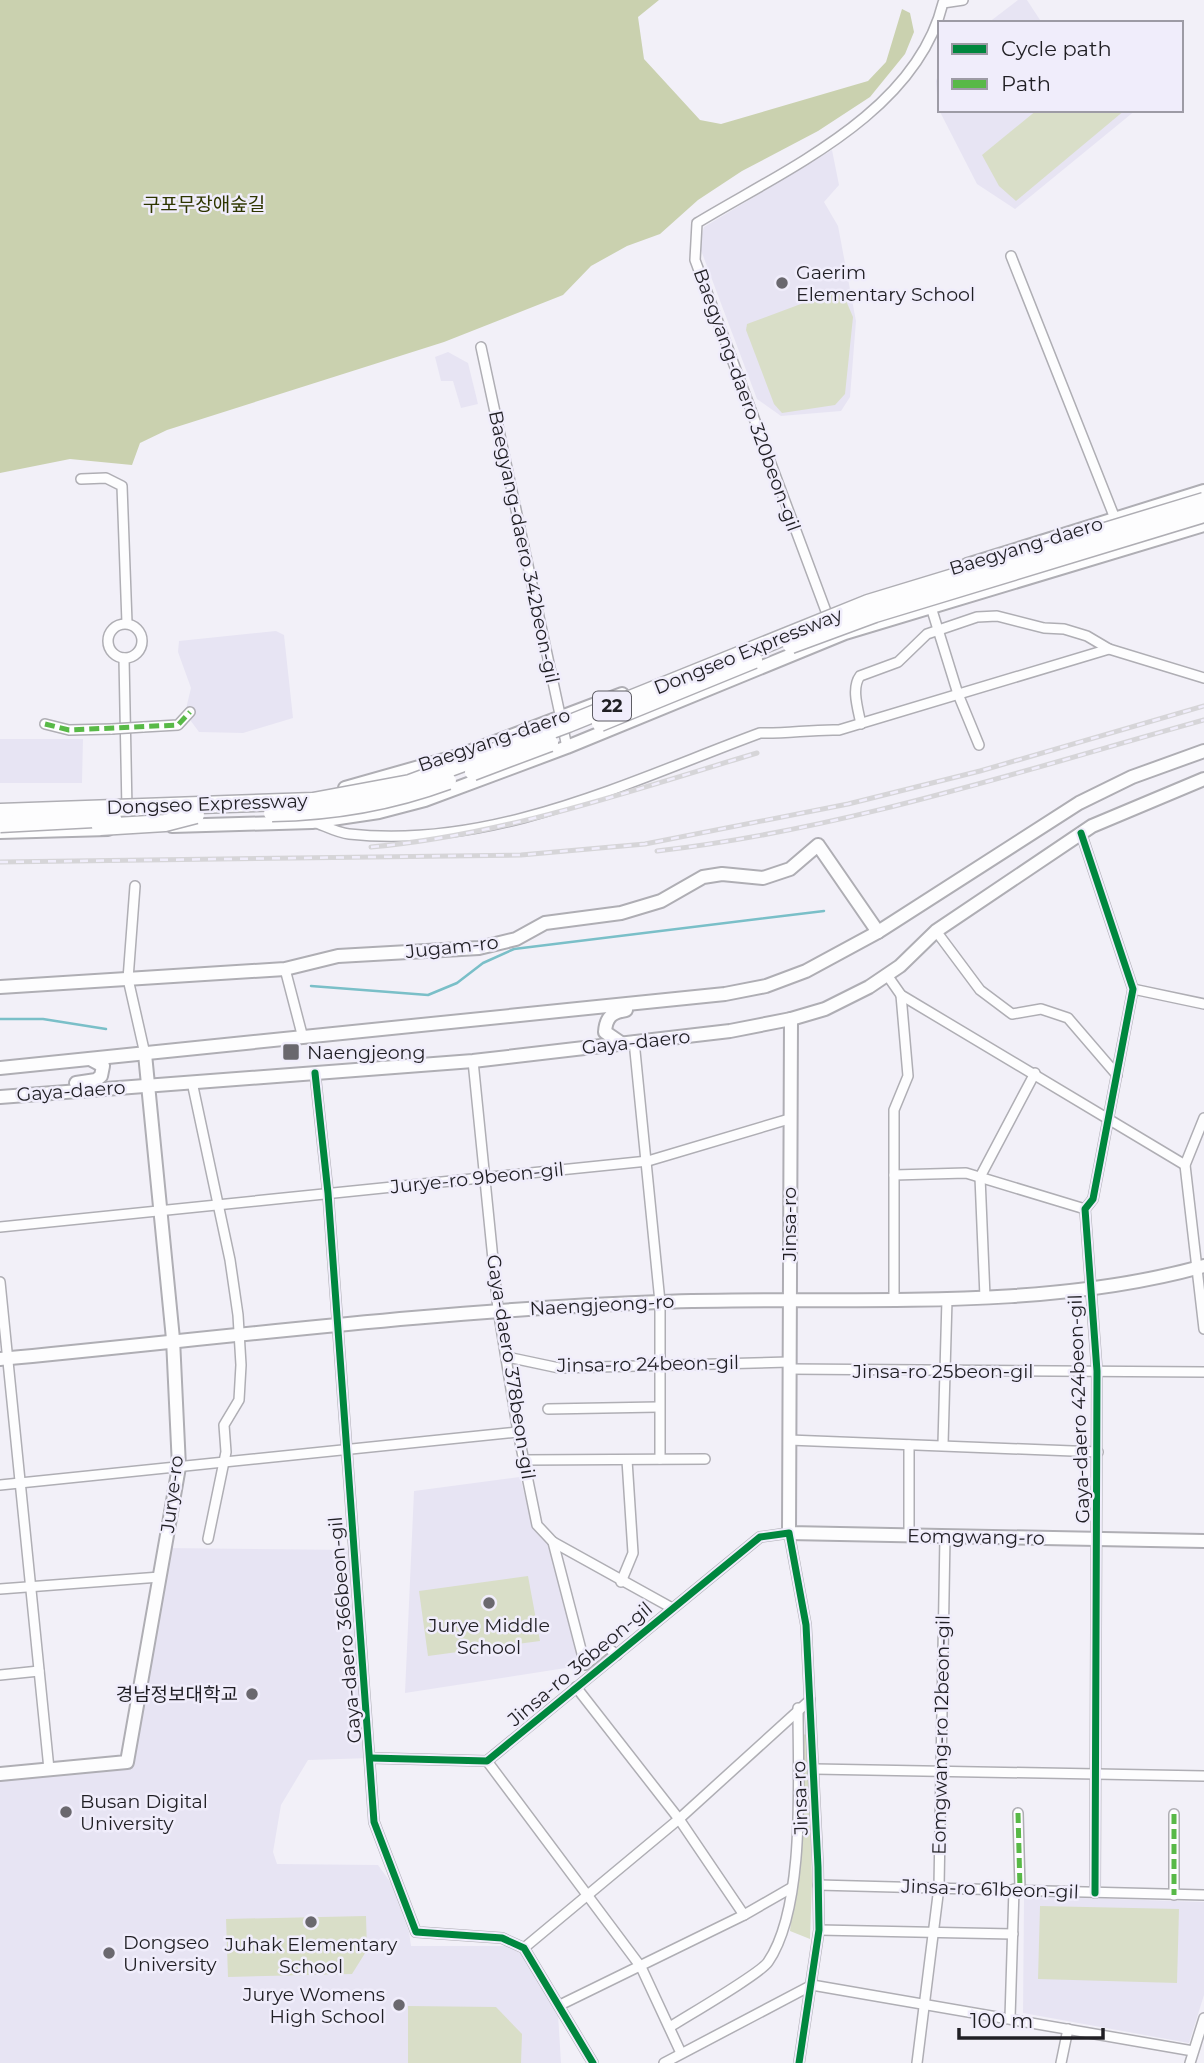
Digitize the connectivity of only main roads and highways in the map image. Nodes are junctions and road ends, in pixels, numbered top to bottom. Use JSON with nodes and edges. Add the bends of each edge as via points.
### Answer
{"nodes":[{"id":1,"x":1204,"y":491,"type":"edge"},
{"id":2,"x":1204,"y":501,"type":"edge"},
{"id":3,"x":1204,"y":514,"type":"edge"},
{"id":4,"x":1204,"y":525,"type":"edge"},
{"id":5,"x":1204,"y":751,"type":"edge"},
{"id":6,"x":1204,"y":779,"type":"edge"},
{"id":7,"x":0,"y":804,"type":"edge"},
{"id":8,"x":68,"y":809,"type":"junction"},
{"id":9,"x":0,"y":812,"type":"edge"},
{"id":10,"x":196,"y":816,"type":"junction"},
{"id":11,"x":0,"y":824,"type":"edge"},
{"id":12,"x":0,"y":834,"type":"edge"},
{"id":13,"x":878,"y":932,"type":"junction"},
{"id":14,"x":0,"y":987,"type":"edge"},
{"id":15,"x":681,"y":998,"type":"junction"},
{"id":16,"x":792,"y":1019,"type":"junction"},
{"id":17,"x":627,"y":1042,"type":"junction"},
{"id":18,"x":145,"y":1054,"type":"junction"},
{"id":19,"x":90,"y":1059,"type":"junction"},
{"id":20,"x":0,"y":1068,"type":"edge"},
{"id":21,"x":148,"y":1086,"type":"junction"},
{"id":22,"x":50,"y":1092,"type":"junction"},
{"id":23,"x":0,"y":1097,"type":"edge"},
{"id":24,"x":1201,"y":1267,"type":"edge"},
{"id":25,"x":789,"y":1298,"type":"junction"},
{"id":26,"x":173,"y":1339,"type":"junction"},
{"id":27,"x":4,"y":1359,"type":"edge"},
{"id":28,"x":789,"y":1533,"type":"joint"},
{"id":29,"x":1204,"y":1541,"type":"edge"},
{"id":30,"x":0,"y":1774,"type":"edge"}],
"edges":[{"from":1,"to":7,"type":"main road","name":"Baegyang-daero","via":[[826,612],[458,756],[334,791],[282,799]]},
{"from":2,"to":8,"type":"highway","name":"Dongseo Expressway","number":"22","bridge":true,"via":[[869,603],[410,783],[313,801]]},
{"from":3,"to":10,"type":"highway","name":"Dongseo Expressway","number":"22","bridge":true,"via":[[875,614],[415,793],[313,812]]},
{"from":4,"to":12,"type":"main road","name":"Baegyang-daero","via":[[835,637],[567,747],[425,800],[379,812],[312,822]]},
{"from":5,"to":13,"type":"main road","name":"Gaya-daero","via":[[1132,777],[1079,803]]},
{"from":6,"to":16,"type":"main road","name":"Gaya-daero","via":[[1081,833],[936,931],[887,975],[825,1009]]},
{"from":7,"to":8,"type":"highway","bridge":true,"via":[[22,801]]},
{"from":8,"to":9,"type":"highway","name":"Dongseo Expressway","number":"22","bridge":true},
{"from":10,"to":11,"type":"highway","name":"Dongseo Expressway","number":"22","bridge":true},
{"from":10,"to":12,"type":"highway","bridge":true,"via":[[165,823]]},
{"from":13,"to":14,"type":"main road","name":"Jugam-ro","via":[[818,845],[790,869],[763,878],[703,877],[661,901],[621,913],[545,923],[516,939],[479,948],[338,956],[285,969]]},
{"from":13,"to":15,"type":"main road","name":"Gaya-daero","via":[[806,971],[766,986]]},
{"from":15,"to":17,"type":"main road","via":[[609,1016],[605,1032]]},
{"from":15,"to":18,"type":"main road","name":"Gaya-daero"},
{"from":16,"to":17,"type":"main road","name":"Gaya-daero"},
{"from":16,"to":25,"type":"main road","name":"Jinsa-ro"},
{"from":17,"to":21,"type":"main road","name":"Gaya-daero","via":[[473,1061]]},
{"from":18,"to":19,"type":"main road","name":"Gaya-daero"},
{"from":18,"to":21,"type":"main road","name":"Jurye-ro"},
{"from":19,"to":20,"type":"main road","name":"Gaya-daero"},
{"from":19,"to":22,"type":"main road","via":[[103,1066],[101,1076]]},
{"from":21,"to":22,"type":"main road","name":"Gaya-daero"},
{"from":21,"to":26,"type":"main road","name":"Jurye-ro"},
{"from":22,"to":23,"type":"main road","name":"Gaya-daero"},
{"from":24,"to":25,"type":"main road","name":"Naengjeong-ro","via":[[1092,1287],[985,1297]]},
{"from":25,"to":26,"type":"main road","name":"Naengjeong-ro","via":[[498,1309]]},
{"from":25,"to":28,"type":"main road","name":"Jinsa-ro"},
{"from":26,"to":27,"type":"main road","name":"Naengjeong-ro"},
{"from":26,"to":30,"type":"main road","name":"Jurye-ro","via":[[179,1467],[127,1762]]},
{"from":28,"to":29,"type":"main road","name":"Eomgwang-ro"}]}
